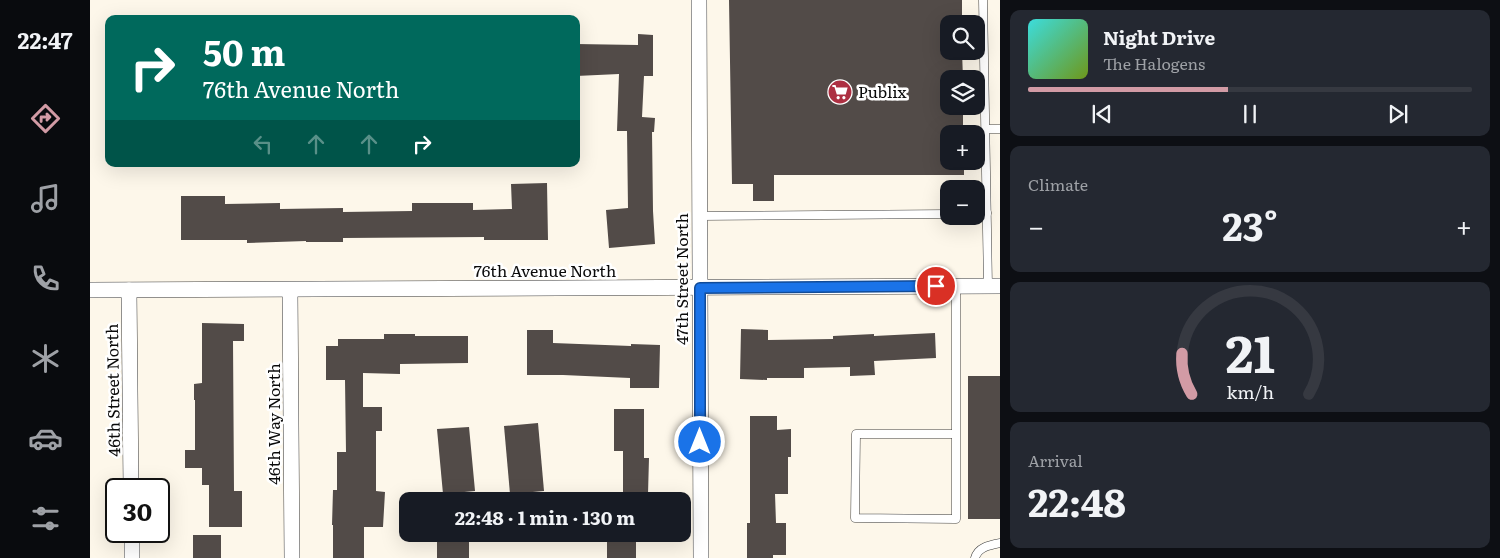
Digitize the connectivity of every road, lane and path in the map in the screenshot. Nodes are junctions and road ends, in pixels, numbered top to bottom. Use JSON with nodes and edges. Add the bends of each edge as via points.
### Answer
{"nodes":[{"id":1,"x":699,"y":0,"type":"edge"},
{"id":2,"x":983,"y":0,"type":"edge"},
{"id":3,"x":1000,"y":128,"type":"edge"},
{"id":4,"x":986,"y":129,"type":"junction"},
{"id":5,"x":987,"y":213,"type":"joint"},
{"id":6,"x":940,"y":214,"type":"edge"},
{"id":7,"x":699,"y":216,"type":"junction"},
{"id":8,"x":956,"y":286,"type":"junction"},
{"id":9,"x":994,"y":286,"type":"edge"},
{"id":10,"x":700,"y":288,"type":"junction"},
{"id":11,"x":90,"y":290,"type":"edge"},
{"id":12,"x":130,"y":290,"type":"junction"},
{"id":13,"x":290,"y":290,"type":"junction"},
{"id":14,"x":956,"y":434,"type":"junction"},
{"id":15,"x":131,"y":478,"type":"edge"},
{"id":16,"x":132,"y":543,"type":"edge"},
{"id":17,"x":1000,"y":543,"type":"edge"},
{"id":18,"x":132,"y":558,"type":"edge"},
{"id":19,"x":292,"y":558,"type":"edge"},
{"id":20,"x":701,"y":558,"type":"edge"},
{"id":21,"x":975,"y":558,"type":"edge"}],
"edges":[{"from":1,"to":7,"type":"street","name":"47th Street North"},
{"from":2,"to":4,"type":"lane"},
{"from":3,"to":4,"type":"lane"},
{"from":4,"to":5,"type":"lane"},
{"from":5,"to":9,"type":"lane"},
{"from":6,"to":7,"type":"lane"},
{"from":7,"to":10,"type":"street","name":"47th Street North"},
{"from":8,"to":9,"type":"street","name":"76th Avenue North"},
{"from":8,"to":10,"type":"street","name":"76th Avenue North"},
{"from":8,"to":14,"type":"lane"},
{"from":10,"to":13,"type":"street","name":"76th Avenue North"},
{"from":10,"to":20,"type":"street","name":"47th Street North"},
{"from":11,"to":12,"type":"street","name":"76th Avenue North"},
{"from":12,"to":13,"type":"street","name":"76th Avenue North"},
{"from":12,"to":15,"type":"street","name":"46th Street North"},
{"from":13,"to":19,"type":"street","name":"46th Way North"},
{"from":14,"to":14,"type":"lane","via":[[956,519],[855,518],[856,434]]},
{"from":16,"to":18,"type":"street"},
{"from":17,"to":21,"type":"lane","via":[[984,548]]}]}
